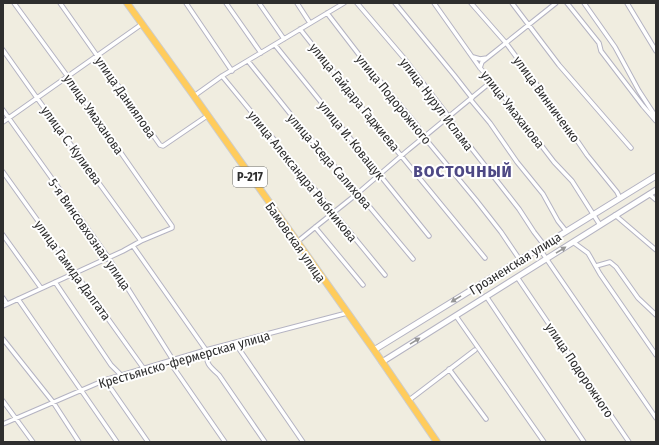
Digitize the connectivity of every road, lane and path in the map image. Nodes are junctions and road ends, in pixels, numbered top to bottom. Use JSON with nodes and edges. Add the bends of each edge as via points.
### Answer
{"nodes":[{"id":1,"x":14,"y":3,"type":"edge"},
{"id":2,"x":60,"y":3,"type":"edge"},
{"id":3,"x":127,"y":3,"type":"edge"},
{"id":4,"x":186,"y":3,"type":"edge"},
{"id":5,"x":226,"y":3,"type":"edge"},
{"id":6,"x":259,"y":3,"type":"edge"},
{"id":7,"x":297,"y":3,"type":"edge"},
{"id":8,"x":344,"y":3,"type":"edge"},
{"id":9,"x":357,"y":3,"type":"edge"},
{"id":10,"x":395,"y":3,"type":"edge"},
{"id":11,"x":434,"y":3,"type":"edge"},
{"id":12,"x":471,"y":3,"type":"edge"},
{"id":13,"x":512,"y":3,"type":"edge"},
{"id":14,"x":556,"y":3,"type":"edge"},
{"id":15,"x":567,"y":3,"type":"edge"},
{"id":16,"x":584,"y":3,"type":"edge"},
{"id":17,"x":627,"y":3,"type":"edge"},
{"id":18,"x":339,"y":4,"type":"edge"},
{"id":19,"x":327,"y":13,"type":"junction"},
{"id":20,"x":310,"y":23,"type":"junction"},
{"id":21,"x":142,"y":24,"type":"junction"},
{"id":22,"x":528,"y":25,"type":"junction"},
{"id":23,"x":300,"y":29,"type":"junction"},
{"id":24,"x":284,"y":39,"type":"junction"},
{"id":25,"x":506,"y":43,"type":"junction"},
{"id":26,"x":275,"y":45,"type":"junction"},
{"id":27,"x":3,"y":50,"type":"edge"},
{"id":28,"x":656,"y":51,"type":"edge"},
{"id":29,"x":261,"y":53,"type":"junction"},
{"id":30,"x":97,"y":56,"type":"junction"},
{"id":31,"x":472,"y":56,"type":"junction"},
{"id":32,"x":488,"y":57,"type":"junction"},
{"id":33,"x":248,"y":61,"type":"junction"},
{"id":34,"x":480,"y":68,"type":"junction"},
{"id":35,"x":232,"y":71,"type":"junction"},
{"id":36,"x":222,"y":76,"type":"junction"},
{"id":37,"x":68,"y":77,"type":"junction"},
{"id":38,"x":492,"y":81,"type":"junction"},
{"id":39,"x":194,"y":96,"type":"junction"},
{"id":40,"x":37,"y":98,"type":"junction"},
{"id":41,"x":471,"y":99,"type":"junction"},
{"id":42,"x":3,"y":110,"type":"edge"},
{"id":43,"x":207,"y":116,"type":"junction"},
{"id":44,"x":449,"y":117,"type":"junction"},
{"id":45,"x":9,"y":118,"type":"junction"},
{"id":46,"x":656,"y":118,"type":"edge"},
{"id":47,"x":656,"y":121,"type":"edge"},
{"id":48,"x":3,"y":122,"type":"edge"},
{"id":49,"x":424,"y":137,"type":"junction"},
{"id":50,"x":631,"y":148,"type":"dead end"},
{"id":51,"x":401,"y":156,"type":"junction"},
{"id":52,"x":3,"y":172,"type":"edge"},
{"id":53,"x":380,"y":174,"type":"junction"},
{"id":54,"x":656,"y":176,"type":"edge"},
{"id":55,"x":656,"y":190,"type":"edge"},
{"id":56,"x":358,"y":193,"type":"junction"},
{"id":57,"x":649,"y":194,"type":"junction"},
{"id":58,"x":620,"y":198,"type":"junction"},
{"id":59,"x":656,"y":200,"type":"edge"},
{"id":60,"x":333,"y":212,"type":"junction"},
{"id":61,"x":593,"y":214,"type":"junction"},
{"id":62,"x":615,"y":215,"type":"junction"},
{"id":63,"x":600,"y":225,"type":"junction"},
{"id":64,"x":315,"y":227,"type":"junction"},
{"id":65,"x":566,"y":231,"type":"junction"},
{"id":66,"x":3,"y":235,"type":"edge"},
{"id":67,"x":430,"y":236,"type":"dead end"},
{"id":68,"x":141,"y":241,"type":"junction"},
{"id":69,"x":297,"y":242,"type":"junction"},
{"id":70,"x":573,"y":242,"type":"junction"},
{"id":71,"x":133,"y":246,"type":"junction"},
{"id":72,"x":542,"y":246,"type":"junction"},
{"id":73,"x":656,"y":250,"type":"edge"},
{"id":74,"x":108,"y":257,"type":"junction"},
{"id":75,"x":485,"y":258,"type":"dead end"},
{"id":76,"x":546,"y":258,"type":"junction"},
{"id":77,"x":413,"y":260,"type":"dead end"},
{"id":78,"x":520,"y":260,"type":"junction"},
{"id":79,"x":596,"y":266,"type":"junction"},
{"id":80,"x":75,"y":273,"type":"junction"},
{"id":81,"x":385,"y":275,"type":"dead end"},
{"id":82,"x":516,"y":277,"type":"junction"},
{"id":83,"x":55,"y":282,"type":"junction"},
{"id":84,"x":363,"y":286,"type":"dead end"},
{"id":85,"x":41,"y":288,"type":"junction"},
{"id":86,"x":486,"y":296,"type":"junction"},
{"id":87,"x":3,"y":298,"type":"edge"},
{"id":88,"x":18,"y":299,"type":"junction"},
{"id":89,"x":7,"y":304,"type":"junction"},
{"id":90,"x":3,"y":306,"type":"edge"},
{"id":91,"x":347,"y":313,"type":"junction"},
{"id":92,"x":656,"y":315,"type":"edge"},
{"id":93,"x":456,"y":316,"type":"junction"},
{"id":94,"x":3,"y":339,"type":"edge"},
{"id":95,"x":236,"y":343,"type":"junction"},
{"id":96,"x":206,"y":350,"type":"junction"},
{"id":97,"x":374,"y":350,"type":"junction"},
{"id":98,"x":475,"y":350,"type":"dead end"},
{"id":99,"x":656,"y":356,"type":"edge"},
{"id":100,"x":171,"y":360,"type":"junction"},
{"id":101,"x":382,"y":362,"type":"junction"},
{"id":102,"x":144,"y":369,"type":"junction"},
{"id":103,"x":449,"y":370,"type":"junction"},
{"id":104,"x":121,"y":375,"type":"junction"},
{"id":105,"x":105,"y":380,"type":"junction"},
{"id":106,"x":81,"y":390,"type":"junction"},
{"id":107,"x":3,"y":401,"type":"edge"},
{"id":108,"x":408,"y":401,"type":"junction"},
{"id":109,"x":53,"y":402,"type":"junction"},
{"id":110,"x":16,"y":418,"type":"junction"},
{"id":111,"x":656,"y":418,"type":"edge"},
{"id":112,"x":486,"y":419,"type":"dead end"},
{"id":113,"x":3,"y":424,"type":"edge"},
{"id":114,"x":33,"y":442,"type":"edge"},
{"id":115,"x":79,"y":442,"type":"edge"},
{"id":116,"x":116,"y":442,"type":"edge"},
{"id":117,"x":148,"y":442,"type":"edge"},
{"id":118,"x":225,"y":442,"type":"edge"},
{"id":119,"x":265,"y":442,"type":"edge"},
{"id":120,"x":303,"y":442,"type":"edge"},
{"id":121,"x":437,"y":442,"type":"edge"},
{"id":122,"x":544,"y":442,"type":"edge"},
{"id":123,"x":584,"y":442,"type":"edge"},
{"id":124,"x":629,"y":442,"type":"edge"}],
"edges":[{"from":1,"to":37,"type":"street","name":"улица Умаханова"},
{"from":2,"to":30,"type":"street","name":"улица Даниялова"},
{"from":3,"to":21,"type":"highway","name":"Бамовская улица","number":"Р-217"},
{"from":4,"to":35,"type":"street"},
{"from":5,"to":29,"type":"street"},
{"from":6,"to":24,"type":"street"},
{"from":7,"to":20,"type":"street"},
{"from":8,"to":18,"type":"street"},
{"from":9,"to":44,"type":"street","name":"улица Нурул Ислама"},
{"from":10,"to":41,"type":"street","via":[[454,74]]},
{"from":11,"to":31,"type":"street","name":"улица Умаханова"},
{"from":12,"to":25,"type":"street","name":"улица Винниченко"},
{"from":13,"to":22,"type":"street"},
{"from":14,"to":22,"type":"street"},
{"from":15,"to":47,"type":"street"},
{"from":16,"to":46,"type":"street","via":[[615,47]]},
{"from":17,"to":28,"type":"street"},
{"from":18,"to":19,"type":"street"},
{"from":19,"to":20,"type":"street"},
{"from":19,"to":49,"type":"street","name":"улица Подорожного"},
{"from":20,"to":23,"type":"street"},
{"from":21,"to":30,"type":"street"},
{"from":21,"to":39,"type":"highway","name":"Бамовская улица","number":"Р-217"},
{"from":22,"to":25,"type":"street"},
{"from":22,"to":50,"type":"street"},
{"from":23,"to":24,"type":"street"},
{"from":23,"to":51,"type":"street","name":"улица Гайдара Гаджиева"},
{"from":24,"to":26,"type":"street"},
{"from":25,"to":32,"type":"street"},
{"from":25,"to":58,"type":"street","name":"улица Винниченко"},
{"from":26,"to":29,"type":"street"},
{"from":26,"to":53,"type":"street","name":"улица И. Коващук"},
{"from":27,"to":40,"type":"street","name":"улица С. Кулиева"},
{"from":29,"to":33,"type":"street"},
{"from":30,"to":37,"type":"street"},
{"from":30,"to":43,"type":"street","name":"улица Даниялова","via":[[163,146]]},
{"from":31,"to":32,"type":"street","via":[[480,59]]},
{"from":31,"to":34,"type":"street","name":"улица Умаханова"},
{"from":32,"to":34,"type":"street"},
{"from":33,"to":35,"type":"street"},
{"from":33,"to":56,"type":"street","name":"улица Эседа Салихова"},
{"from":34,"to":38,"type":"street","name":"улица Умаханова"},
{"from":35,"to":36,"type":"street"},
{"from":36,"to":39,"type":"street"},
{"from":36,"to":60,"type":"street","name":"улица Александра Рыбникова"},
{"from":37,"to":40,"type":"street"},
{"from":37,"to":68,"type":"street","name":"улица Умаханова","via":[[172,226]]},
{"from":38,"to":41,"type":"street"},
{"from":38,"to":61,"type":"street","name":"улица Умаханова","via":[[554,162],[572,181]]},
{"from":39,"to":43,"type":"highway","name":"Бамовская улица","number":"Р-217"},
{"from":40,"to":45,"type":"street"},
{"from":40,"to":68,"type":"street","name":"улица С. Кулиева"},
{"from":41,"to":44,"type":"street"},
{"from":41,"to":65,"type":"street","via":[[543,194]]},
{"from":42,"to":45,"type":"street","name":"5-я Винсовхозная улица"},
{"from":43,"to":69,"type":"highway","name":"Бамовская улица","number":"Р-217"},
{"from":44,"to":49,"type":"street"},
{"from":44,"to":72,"type":"street","name":"улица Нурул Ислама","via":[[519,209]]},
{"from":45,"to":48,"type":"street"},
{"from":45,"to":74,"type":"street","name":"5-я Винсовхозная улица"},
{"from":49,"to":51,"type":"street"},
{"from":49,"to":78,"type":"street","name":"улица Подорожного","via":[[501,232]]},
{"from":51,"to":53,"type":"street"},
{"from":51,"to":75,"type":"street","name":"улица Гайдара Гаджиева"},
{"from":52,"to":80,"type":"street","name":"улица Гамида Далгата"},
{"from":53,"to":56,"type":"street"},
{"from":53,"to":67,"type":"street","name":"улица И. Коващук"},
{"from":54,"to":58,"type":"street","name":"Грозненская улица"},
{"from":55,"to":57,"type":"street","name":"Грозненская улица"},
{"from":56,"to":60,"type":"street"},
{"from":56,"to":77,"type":"street","name":"улица Эседа Салихова"},
{"from":57,"to":59,"type":"street"},
{"from":57,"to":62,"type":"street","name":"Грозненская улица"},
{"from":58,"to":61,"type":"street","name":"Грозненская улица"},
{"from":60,"to":64,"type":"street"},
{"from":60,"to":81,"type":"street","name":"улица Александра Рыбникова"},
{"from":61,"to":63,"type":"street","name":"улица Умаханова"},
{"from":61,"to":65,"type":"street","name":"Грозненская улица"},
{"from":62,"to":63,"type":"street","name":"Грозненская улица"},
{"from":62,"to":73,"type":"street"},
{"from":63,"to":70,"type":"street","name":"Грозненская улица"},
{"from":64,"to":69,"type":"street"},
{"from":64,"to":84,"type":"street"},
{"from":65,"to":72,"type":"street","name":"Грозненская улица"},
{"from":66,"to":85,"type":"street"},
{"from":68,"to":71,"type":"street"},
{"from":69,"to":91,"type":"highway","name":"Бамовская улица","number":"Р-217"},
{"from":76,"to":70,"type":"street","name":"Грозненская улица","one_way":true},
{"from":70,"to":79,"type":"street","via":[[588,253]]},
{"from":71,"to":74,"type":"street"},
{"from":71,"to":96,"type":"street"},
{"from":72,"to":76,"type":"street","name":"улица Нурул Ислама"},
{"from":72,"to":78,"type":"street","name":"Грозненская улица"},
{"from":74,"to":80,"type":"street"},
{"from":74,"to":100,"type":"street","name":"5-я Винсовхозная улица"},
{"from":76,"to":82,"type":"street","name":"Грозненская улица"},
{"from":76,"to":111,"type":"street"},
{"from":78,"to":97,"type":"street","name":"Грозненская улица","one_way":true},
{"from":79,"to":92,"type":"street","via":[[610,262],[638,298]]},
{"from":79,"to":99,"type":"street"},
{"from":80,"to":83,"type":"street"},
{"from":80,"to":102,"type":"street","name":"улица Гамида Далгата"},
{"from":82,"to":86,"type":"street","name":"Грозненская улица"},
{"from":82,"to":124,"type":"street","name":"улица Подорожного"},
{"from":83,"to":85,"type":"street"},
{"from":83,"to":104,"type":"street","via":[[111,365]]},
{"from":85,"to":88,"type":"street"},
{"from":86,"to":93,"type":"street","name":"Грозненская улица"},
{"from":86,"to":123,"type":"street"},
{"from":87,"to":89,"type":"street"},
{"from":88,"to":89,"type":"street"},
{"from":88,"to":106,"type":"street"},
{"from":89,"to":90,"type":"street"},
{"from":91,"to":95,"type":"street","name":"Крестьянско-фермерская улица"},
{"from":91,"to":97,"type":"highway","name":"Бамовская улица","number":"Р-217"},
{"from":101,"to":93,"type":"street","name":"Грозненская улица","one_way":true},
{"from":93,"to":122,"type":"street"},
{"from":94,"to":109,"type":"street"},
{"from":95,"to":96,"type":"street","name":"Крестьянско-фермерская улица"},
{"from":95,"to":120,"type":"street"},
{"from":96,"to":100,"type":"street","name":"Крестьянско-фермерская улица"},
{"from":96,"to":119,"type":"street","via":[[206,360],[211,368],[219,375]]},
{"from":97,"to":101,"type":"highway","name":"Бамовская улица","number":"Р-217"},
{"from":98,"to":103,"type":"street"},
{"from":100,"to":102,"type":"street","name":"Крестьянско-фермерская улица"},
{"from":100,"to":118,"type":"street","name":"5-я Винсовхозная улица"},
{"from":101,"to":108,"type":"highway","name":"Бамовская улица","number":"Р-217"},
{"from":102,"to":104,"type":"street","name":"Крестьянско-фермерская улица"},
{"from":103,"to":108,"type":"street"},
{"from":103,"to":112,"type":"street"},
{"from":104,"to":105,"type":"street","name":"Крестьянско-фермерская улица"},
{"from":105,"to":106,"type":"street","name":"Крестьянско-фермерская улица"},
{"from":105,"to":117,"type":"street"},
{"from":106,"to":109,"type":"street","name":"Крестьянско-фермерская улица"},
{"from":106,"to":116,"type":"street"},
{"from":107,"to":110,"type":"street"},
{"from":108,"to":121,"type":"highway","name":"Бамовская улица","number":"Р-217"},
{"from":109,"to":110,"type":"street","name":"Крестьянско-фермерская улица"},
{"from":109,"to":115,"type":"street"},
{"from":110,"to":113,"type":"street","name":"Крестьянско-фермерская улица"},
{"from":110,"to":114,"type":"street"}]}
